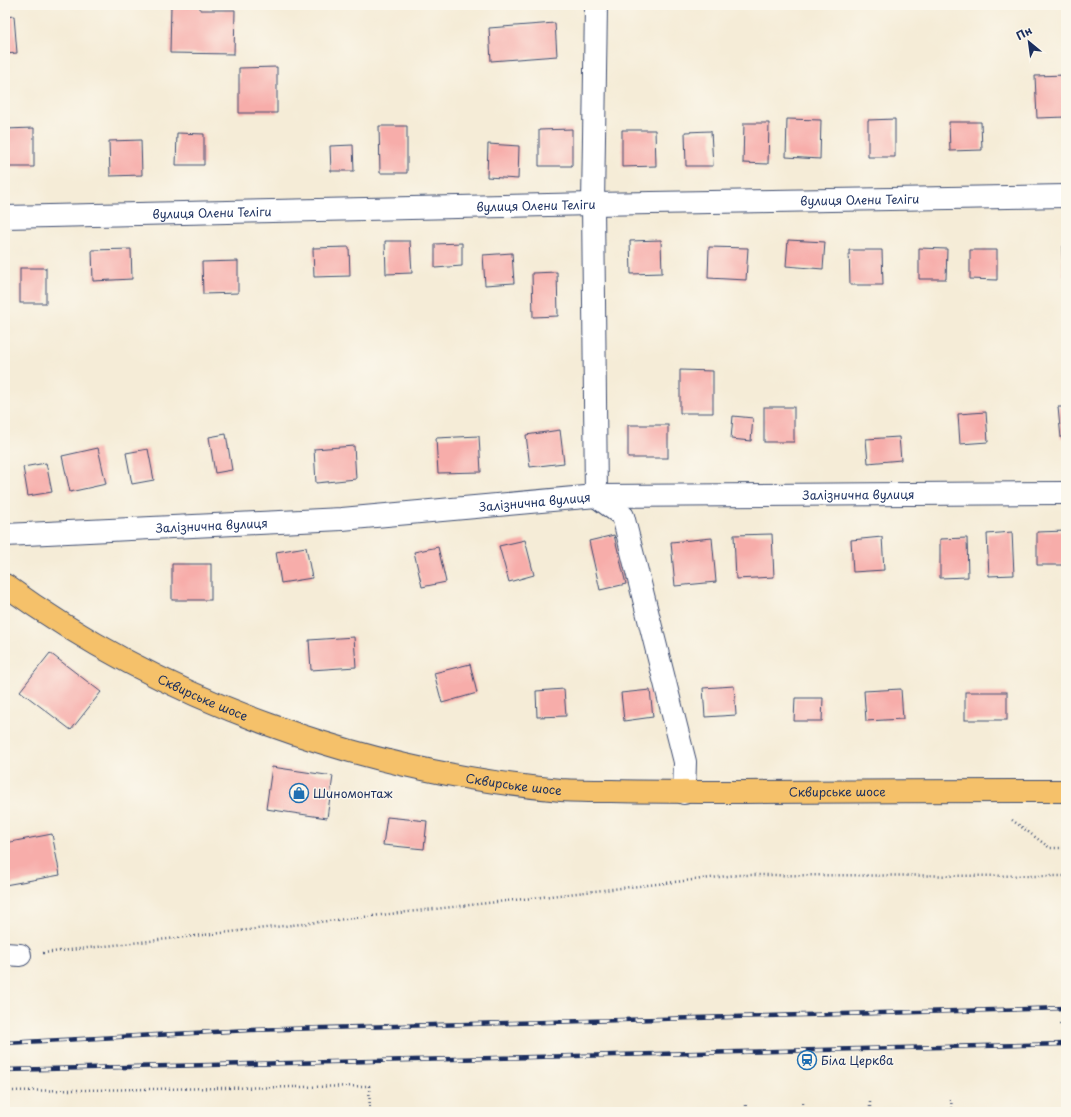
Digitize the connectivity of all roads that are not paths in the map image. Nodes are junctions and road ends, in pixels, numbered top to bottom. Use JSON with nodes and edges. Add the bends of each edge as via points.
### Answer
{"nodes":[{"id":1,"x":596,"y":5,"type":"edge"},
{"id":2,"x":1066,"y":196,"type":"edge"},
{"id":3,"x":593,"y":204,"type":"junction"},
{"id":4,"x":5,"y":217,"type":"edge"},
{"id":5,"x":1066,"y":493,"type":"edge"},
{"id":6,"x":596,"y":496,"type":"junction"},
{"id":7,"x":5,"y":535,"type":"edge"},
{"id":8,"x":5,"y":585,"type":"edge"},
{"id":9,"x":1066,"y":791,"type":"edge"},
{"id":10,"x":684,"y":793,"type":"junction"}],
"edges":[{"from":1,"to":3,"type":"street"},
{"from":2,"to":3,"type":"street","name":"вулиця Олени Теліги"},
{"from":3,"to":4,"type":"street","name":"вулиця Олени Теліги"},
{"from":3,"to":6,"type":"street"},
{"from":5,"to":6,"type":"street","name":"Залізнична вулиця"},
{"from":6,"to":7,"type":"street","name":"Залізнична вулиця","via":[[342,519]]},
{"from":6,"to":10,"type":"street","via":[[623,516],[685,762]]},
{"from":8,"to":10,"type":"main road","name":"Сквирське шосе","via":[[70,629],[194,695],[338,747],[416,768],[479,779],[562,790]]},
{"from":9,"to":10,"type":"main road","name":"Сквирське шосе"}]}
